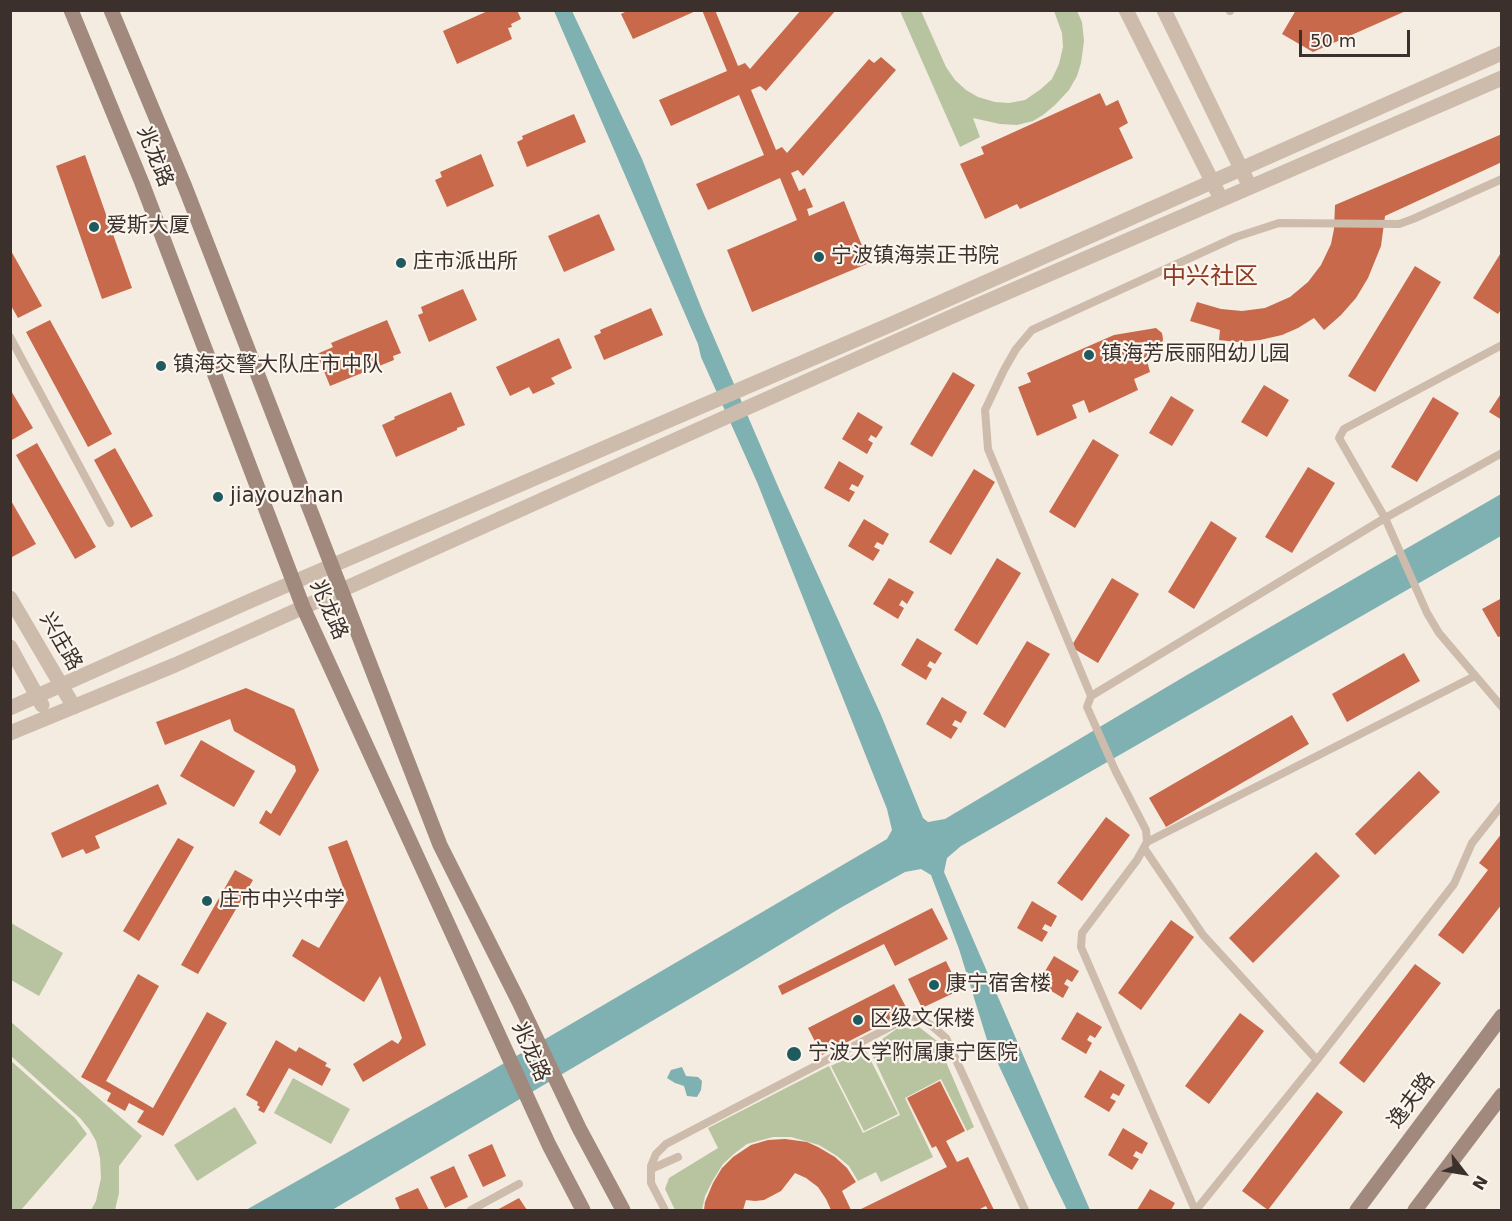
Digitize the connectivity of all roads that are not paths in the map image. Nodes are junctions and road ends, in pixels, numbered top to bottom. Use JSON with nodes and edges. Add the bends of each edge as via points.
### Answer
{"nodes":[{"id":1,"x":71,"y":10,"type":"edge"},
{"id":2,"x":111,"y":10,"type":"edge"},
{"id":3,"x":1126,"y":10,"type":"edge"},
{"id":4,"x":1164,"y":10,"type":"edge"},
{"id":5,"x":1502,"y":54,"type":"edge"},
{"id":6,"x":1502,"y":78,"type":"edge"},
{"id":7,"x":1242,"y":169,"type":"junction"},
{"id":8,"x":1502,"y":179,"type":"edge"},
{"id":9,"x":1212,"y":182,"type":"junction"},
{"id":10,"x":1250,"y":187,"type":"junction"},
{"id":11,"x":1221,"y":200,"type":"junction"},
{"id":12,"x":10,"y":337,"type":"edge"},
{"id":13,"x":1502,"y":345,"type":"edge"},
{"id":14,"x":1502,"y":453,"type":"edge"},
{"id":15,"x":1385,"y":518,"type":"junction"},
{"id":16,"x":110,"y":523,"type":"dead end"},
{"id":17,"x":332,"y":566,"type":"junction"},
{"id":18,"x":293,"y":583,"type":"junction"},
{"id":19,"x":341,"y":590,"type":"junction"},
{"id":20,"x":10,"y":598,"type":"edge"},
{"id":21,"x":303,"y":607,"type":"junction"},
{"id":22,"x":10,"y":647,"type":"edge"},
{"id":23,"x":1475,"y":676,"type":"junction"},
{"id":24,"x":62,"y":686,"type":"junction"},
{"id":25,"x":1091,"y":696,"type":"junction"},
{"id":26,"x":38,"y":697,"type":"junction"},
{"id":27,"x":74,"y":707,"type":"junction"},
{"id":28,"x":1502,"y":707,"type":"edge"},
{"id":29,"x":10,"y":708,"type":"edge"},
{"id":30,"x":49,"y":717,"type":"junction"},
{"id":31,"x":10,"y":733,"type":"edge"},
{"id":32,"x":1502,"y":805,"type":"edge"},
{"id":33,"x":1145,"y":845,"type":"junction"},
{"id":34,"x":1502,"y":1016,"type":"edge"},
{"id":35,"x":1317,"y":1060,"type":"junction"},
{"id":36,"x":1502,"y":1095,"type":"edge"},
{"id":37,"x":678,"y":1157,"type":"dead end"},
{"id":38,"x":651,"y":1169,"type":"junction"},
{"id":39,"x":519,"y":1184,"type":"dead end"},
{"id":40,"x":471,"y":1210,"type":"edge"},
{"id":41,"x":583,"y":1210,"type":"edge"},
{"id":42,"x":623,"y":1210,"type":"edge"},
{"id":43,"x":665,"y":1210,"type":"edge"},
{"id":44,"x":1025,"y":1210,"type":"edge"},
{"id":45,"x":1196,"y":1210,"type":"edge"},
{"id":46,"x":1356,"y":1210,"type":"edge"},
{"id":47,"x":1415,"y":1210,"type":"edge"}],
"edges":[{"from":1,"to":18,"type":"main road","name":"兆龙路","via":[[142,183]]},
{"from":2,"to":17,"type":"main road","name":"兆龙路","via":[[185,187]]},
{"from":3,"to":9,"type":"street"},
{"from":4,"to":7,"type":"street"},
{"from":5,"to":7,"type":"street"},
{"from":6,"to":10,"type":"street"},
{"from":7,"to":9,"type":"street"},
{"from":7,"to":10,"type":"street"},
{"from":8,"to":25,"type":"lane","via":[[1399,224],[1279,223],[1236,237],[1032,330],[1016,349],[985,410],[988,449]]},
{"from":9,"to":11,"type":"street"},
{"from":9,"to":17,"type":"street"},
{"from":10,"to":11,"type":"street"},
{"from":11,"to":19,"type":"street"},
{"from":12,"to":16,"type":"lane"},
{"from":13,"to":15,"type":"lane","via":[[1344,429],[1339,438]]},
{"from":14,"to":15,"type":"lane"},
{"from":15,"to":23,"type":"lane","via":[[1427,613]]},
{"from":15,"to":25,"type":"lane"},
{"from":17,"to":18,"type":"street"},
{"from":17,"to":19,"type":"main road","name":"兆龙路"},
{"from":18,"to":21,"type":"main road","name":"兆龙路"},
{"from":18,"to":24,"type":"street"},
{"from":19,"to":21,"type":"street"},
{"from":19,"to":42,"type":"main road","name":"兆龙路","via":[[440,845]]},
{"from":20,"to":24,"type":"street","name":"兴庄路"},
{"from":21,"to":27,"type":"street"},
{"from":21,"to":41,"type":"main road","name":"兆龙路","via":[[549,1145]]},
{"from":22,"to":26,"type":"street"},
{"from":23,"to":28,"type":"lane"},
{"from":23,"to":33,"type":"lane"},
{"from":24,"to":26,"type":"street"},
{"from":24,"to":27,"type":"street","name":"兴庄路"},
{"from":25,"to":33,"type":"lane","via":[[1087,707],[1146,830]]},
{"from":26,"to":29,"type":"street"},
{"from":26,"to":30,"type":"street"},
{"from":27,"to":30,"type":"street"},
{"from":30,"to":31,"type":"street"},
{"from":32,"to":35,"type":"lane","via":[[1472,843],[1454,884]]},
{"from":33,"to":35,"type":"lane","via":[[1203,935]]},
{"from":33,"to":45,"type":"lane","via":[[1082,933],[1081,947]]},
{"from":34,"to":46,"type":"main road","name":"逸夫路"},
{"from":35,"to":45,"type":"lane"},
{"from":36,"to":47,"type":"main road"},
{"from":37,"to":38,"type":"lane"},
{"from":38,"to":43,"type":"lane","via":[[651,1183]]},
{"from":38,"to":44,"type":"lane","via":[[656,1154],[666,1143],[912,1016],[946,1038]]},
{"from":39,"to":40,"type":"lane"}]}
